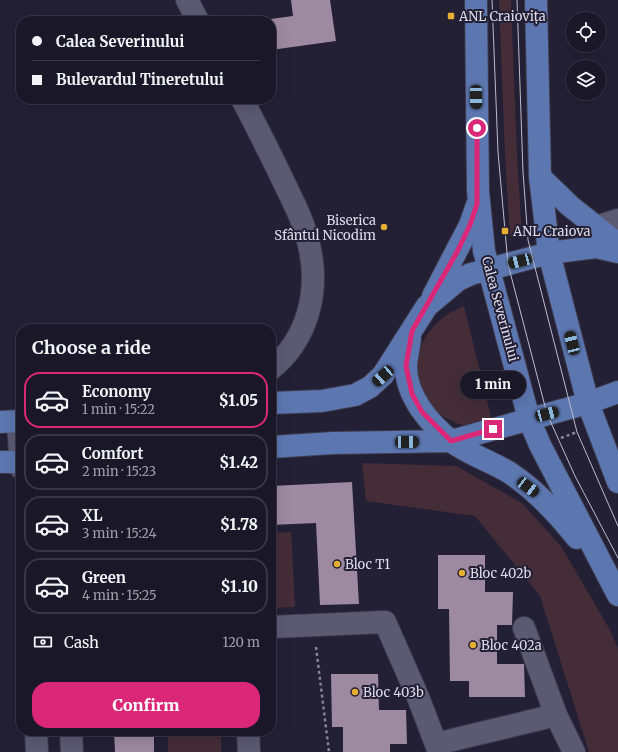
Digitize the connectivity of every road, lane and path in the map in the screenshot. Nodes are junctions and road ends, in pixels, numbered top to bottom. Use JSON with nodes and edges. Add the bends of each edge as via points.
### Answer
{"nodes":[{"id":1,"x":187,"y":0,"type":"edge"},
{"id":2,"x":476,"y":0,"type":"edge"},
{"id":3,"x":536,"y":0,"type":"edge"},
{"id":4,"x":195,"y":16,"type":"edge"},
{"id":5,"x":244,"y":104,"type":"edge"},
{"id":6,"x":540,"y":177,"type":"junction"},
{"id":7,"x":478,"y":191,"type":"junction"},
{"id":8,"x":618,"y":220,"type":"edge"},
{"id":9,"x":597,"y":227,"type":"junction"},
{"id":10,"x":618,"y":244,"type":"edge"},
{"id":11,"x":618,"y":252,"type":"edge"},
{"id":12,"x":549,"y":253,"type":"junction"},
{"id":13,"x":489,"y":269,"type":"junction"},
{"id":14,"x":427,"y":306,"type":"junction"},
{"id":15,"x":412,"y":331,"type":"junction"},
{"id":16,"x":276,"y":365,"type":"edge"},
{"id":17,"x":618,"y":392,"type":"edge"},
{"id":18,"x":276,"y":403,"type":"edge"},
{"id":19,"x":588,"y":403,"type":"junction"},
{"id":20,"x":529,"y":419,"type":"junction"},
{"id":21,"x":13,"y":421,"type":"edge"},
{"id":22,"x":451,"y":441,"type":"junction"},
{"id":23,"x":276,"y":447,"type":"edge"},
{"id":24,"x":16,"y":463,"type":"edge"},
{"id":25,"x":618,"y":482,"type":"edge"},
{"id":26,"x":605,"y":571,"type":"junction"},
{"id":27,"x":618,"y":595,"type":"edge"},
{"id":28,"x":314,"y":625,"type":"junction"},
{"id":29,"x":276,"y":627,"type":"edge"},
{"id":30,"x":524,"y":628,"type":"dead end"},
{"id":31,"x":556,"y":715,"type":"junction"},
{"id":32,"x":36,"y":736,"type":"edge"},
{"id":33,"x":71,"y":736,"type":"edge"},
{"id":34,"x":248,"y":736,"type":"edge"},
{"id":35,"x":438,"y":748,"type":"edge"},
{"id":36,"x":37,"y":752,"type":"edge"},
{"id":37,"x":72,"y":752,"type":"edge"},
{"id":38,"x":249,"y":752,"type":"edge"},
{"id":39,"x":329,"y":752,"type":"edge"},
{"id":40,"x":574,"y":752,"type":"edge"}],
"edges":[{"from":1,"to":4,"type":"street"},
{"from":2,"to":7,"type":"main road","name":"Calea Severinului"},
{"from":3,"to":6,"type":"main road"},
{"from":5,"to":16,"type":"street","via":[[297,211],[309,245],[314,279],[311,305],[301,332],[285,358]]},
{"from":6,"to":9,"type":"main road","via":[[570,206]]},
{"from":6,"to":12,"type":"main road"},
{"from":7,"to":13,"type":"main road","name":"Calea Severinului","via":[[484,251]]},
{"from":7,"to":14,"type":"main road","via":[[477,204],[470,225]]},
{"from":8,"to":9,"type":"street"},
{"from":9,"to":10,"type":"main road"},
{"from":11,"to":12,"type":"main road","via":[[596,247]]},
{"from":12,"to":13,"type":"main road"},
{"from":12,"to":19,"type":"main road"},
{"from":13,"to":14,"type":"main road","via":[[458,280]]},
{"from":13,"to":20,"type":"main road","name":"Calea Severinului"},
{"from":14,"to":15,"type":"main road"},
{"from":15,"to":18,"type":"main road","via":[[383,376],[365,390],[355,395],[322,401]]},
{"from":15,"to":22,"type":"main road","via":[[406,366],[412,394],[422,412]]},
{"from":17,"to":19,"type":"main road"},
{"from":19,"to":20,"type":"main road"},
{"from":19,"to":25,"type":"main road"},
{"from":20,"to":22,"type":"main road"},
{"from":20,"to":26,"type":"main road","name":"Calea Severinului"},
{"from":21,"to":24,"type":"street"},
{"from":22,"to":23,"type":"main road"},
{"from":22,"to":26,"type":"main road","via":[[509,473],[537,494],[558,514]]},
{"from":26,"to":27,"type":"main road","name":"Calea Severinului"},
{"from":28,"to":29,"type":"street"},
{"from":28,"to":35,"type":"street","via":[[385,622]]},
{"from":28,"to":39,"type":"path"},
{"from":30,"to":31,"type":"street"},
{"from":31,"to":35,"type":"street"},
{"from":31,"to":40,"type":"street"},
{"from":32,"to":36,"type":"street"},
{"from":33,"to":37,"type":"street"},
{"from":34,"to":38,"type":"street"}]}
